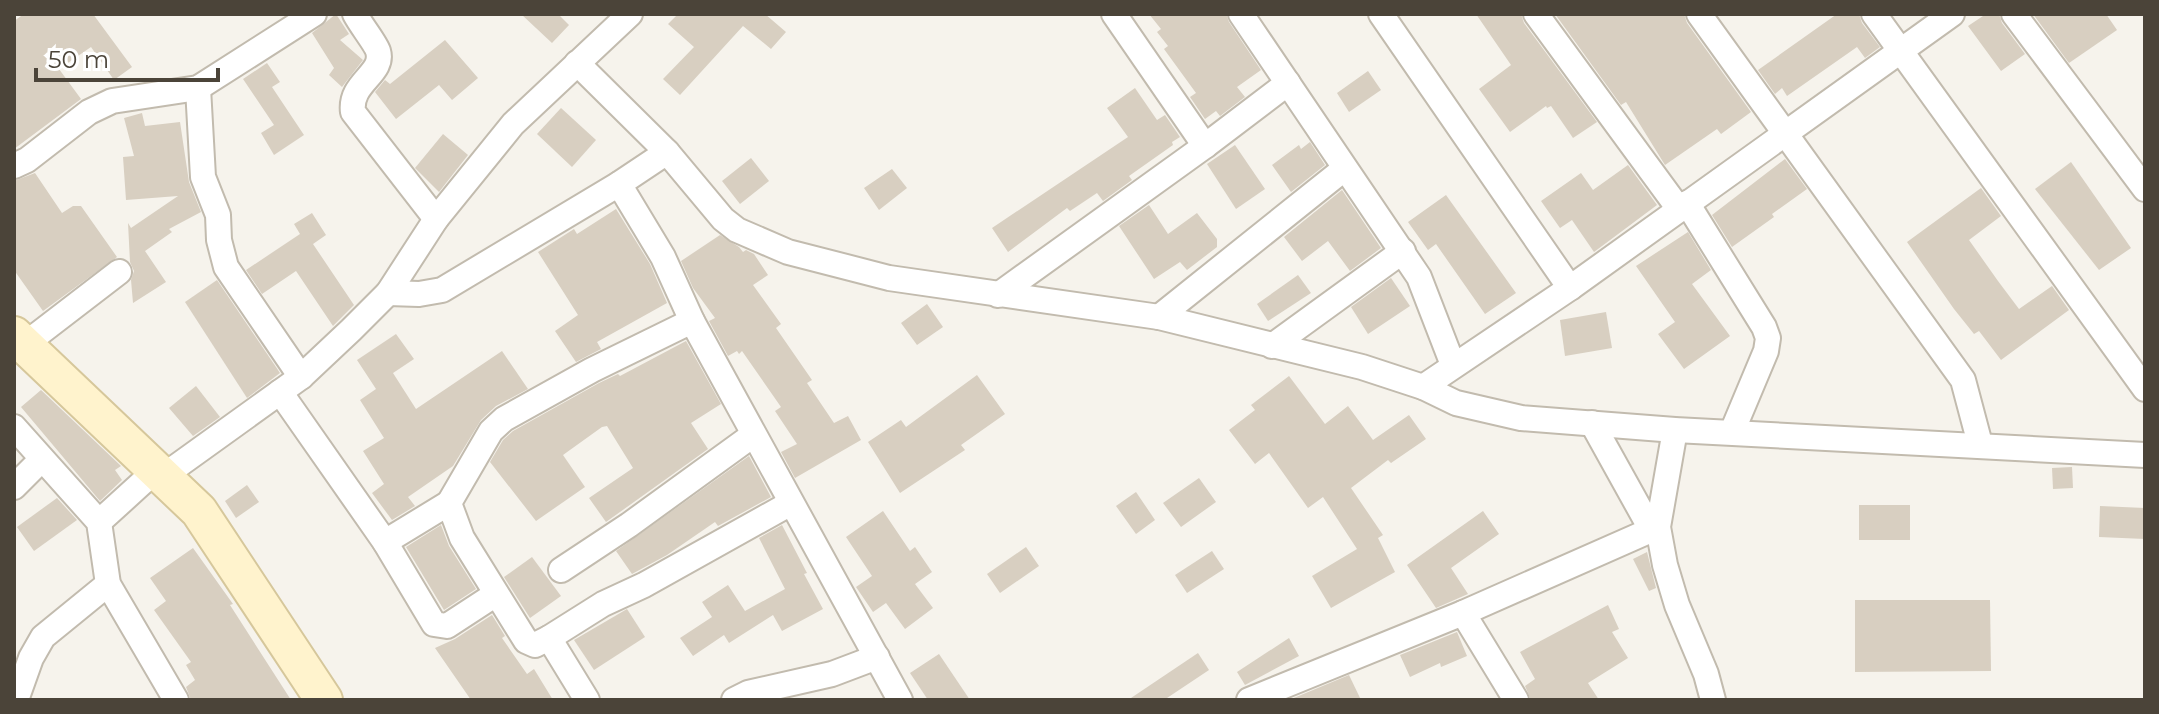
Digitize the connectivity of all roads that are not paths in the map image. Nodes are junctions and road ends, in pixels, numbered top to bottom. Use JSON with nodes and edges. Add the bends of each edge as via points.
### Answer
{"nodes":[{"id":1,"x":314,"y":14,"type":"edge"},
{"id":2,"x":355,"y":14,"type":"edge"},
{"id":3,"x":630,"y":14,"type":"edge"},
{"id":4,"x":1114,"y":14,"type":"edge"},
{"id":5,"x":1241,"y":14,"type":"edge"},
{"id":6,"x":1381,"y":14,"type":"edge"},
{"id":7,"x":1536,"y":14,"type":"edge"},
{"id":8,"x":1699,"y":14,"type":"edge"},
{"id":9,"x":1874,"y":14,"type":"edge"},
{"id":10,"x":1952,"y":14,"type":"edge"},
{"id":11,"x":2014,"y":14,"type":"edge"},
{"id":12,"x":1901,"y":51,"type":"junction"},
{"id":13,"x":577,"y":63,"type":"junction"},
{"id":14,"x":1288,"y":83,"type":"junction"},
{"id":15,"x":198,"y":88,"type":"junction"},
{"id":16,"x":1787,"y":132,"type":"junction"},
{"id":17,"x":1205,"y":146,"type":"junction"},
{"id":18,"x":667,"y":152,"type":"junction"},
{"id":19,"x":14,"y":166,"type":"edge"},
{"id":20,"x":1344,"y":169,"type":"junction"},
{"id":21,"x":619,"y":184,"type":"junction"},
{"id":22,"x":2145,"y":189,"type":"edge"},
{"id":23,"x":1683,"y":206,"type":"junction"},
{"id":24,"x":436,"y":219,"type":"junction"},
{"id":25,"x":1403,"y":251,"type":"junction"},
{"id":26,"x":119,"y":272,"type":"dead end"},
{"id":27,"x":1570,"y":288,"type":"junction"},
{"id":28,"x":388,"y":293,"type":"junction"},
{"id":29,"x":998,"y":295,"type":"junction"},
{"id":30,"x":1159,"y":317,"type":"junction"},
{"id":31,"x":692,"y":321,"type":"junction"},
{"id":32,"x":19,"y":340,"type":"edge"},
{"id":33,"x":1272,"y":346,"type":"junction"},
{"id":34,"x":1453,"y":365,"type":"junction"},
{"id":35,"x":301,"y":377,"type":"junction"},
{"id":36,"x":1423,"y":387,"type":"junction"},
{"id":37,"x":2145,"y":389,"type":"edge"},
{"id":38,"x":280,"y":392,"type":"junction"},
{"id":39,"x":1592,"y":423,"type":"junction"},
{"id":40,"x":14,"y":427,"type":"edge"},
{"id":41,"x":1675,"y":430,"type":"junction"},
{"id":42,"x":1732,"y":432,"type":"junction"},
{"id":43,"x":753,"y":435,"type":"junction"},
{"id":44,"x":1980,"y":444,"type":"junction"},
{"id":45,"x":2145,"y":455,"type":"edge"},
{"id":46,"x":41,"y":460,"type":"junction"},
{"id":47,"x":158,"y":474,"type":"junction"},
{"id":48,"x":14,"y":487,"type":"edge"},
{"id":49,"x":449,"y":503,"type":"junction"},
{"id":50,"x":791,"y":503,"type":"junction"},
{"id":51,"x":99,"y":522,"type":"junction"},
{"id":52,"x":1655,"y":529,"type":"junction"},
{"id":53,"x":385,"y":542,"type":"junction"},
{"id":54,"x":561,"y":570,"type":"dead end"},
{"id":55,"x":108,"y":584,"type":"junction"},
{"id":56,"x":496,"y":594,"type":"junction"},
{"id":57,"x":1463,"y":613,"type":"junction"},
{"id":58,"x":549,"y":638,"type":"junction"},
{"id":59,"x":22,"y":655,"type":"edge"},
{"id":60,"x":877,"y":657,"type":"junction"},
{"id":61,"x":16,"y":700,"type":"edge"},
{"id":62,"x":176,"y":700,"type":"edge"},
{"id":63,"x":324,"y":700,"type":"edge"},
{"id":64,"x":587,"y":700,"type":"edge"},
{"id":65,"x":734,"y":700,"type":"edge"},
{"id":66,"x":900,"y":700,"type":"edge"},
{"id":67,"x":1249,"y":700,"type":"edge"},
{"id":68,"x":1516,"y":700,"type":"edge"},
{"id":69,"x":1713,"y":700,"type":"edge"}],
"edges":[{"from":1,"to":15,"type":"street"},
{"from":2,"to":24,"type":"street","via":[[380,57],[355,93],[353,112]]},
{"from":3,"to":13,"type":"street"},
{"from":4,"to":17,"type":"street"},
{"from":5,"to":14,"type":"street"},
{"from":6,"to":27,"type":"street"},
{"from":7,"to":23,"type":"street"},
{"from":8,"to":16,"type":"street"},
{"from":9,"to":12,"type":"street"},
{"from":10,"to":12,"type":"street"},
{"from":11,"to":22,"type":"street"},
{"from":12,"to":16,"type":"street"},
{"from":12,"to":37,"type":"street"},
{"from":13,"to":18,"type":"street"},
{"from":13,"to":24,"type":"street","via":[[513,124]]},
{"from":14,"to":17,"type":"street"},
{"from":14,"to":20,"type":"street"},
{"from":15,"to":19,"type":"street","via":[[112,101]]},
{"from":15,"to":35,"type":"street","via":[[203,177],[218,215],[221,254]]},
{"from":16,"to":23,"type":"street"},
{"from":16,"to":44,"type":"street","via":[[1963,380]]},
{"from":17,"to":29,"type":"street"},
{"from":18,"to":21,"type":"street"},
{"from":18,"to":29,"type":"street","via":[[723,219],[752,237],[827,264]]},
{"from":20,"to":25,"type":"street"},
{"from":20,"to":30,"type":"street"},
{"from":21,"to":28,"type":"street","via":[[442,290]]},
{"from":21,"to":31,"type":"street","via":[[663,257]]},
{"from":23,"to":27,"type":"street"},
{"from":23,"to":42,"type":"street","via":[[1768,338]]},
{"from":24,"to":28,"type":"street"},
{"from":25,"to":33,"type":"street"},
{"from":25,"to":34,"type":"street","via":[[1428,296]]},
{"from":26,"to":32,"type":"street"},
{"from":27,"to":34,"type":"street"},
{"from":28,"to":35,"type":"street"},
{"from":29,"to":30,"type":"street"},
{"from":30,"to":33,"type":"street"},
{"from":31,"to":43,"type":"street"},
{"from":31,"to":49,"type":"street","via":[[504,419],[491,431]]},
{"from":32,"to":47,"type":"street"},
{"from":33,"to":36,"type":"street"},
{"from":34,"to":36,"type":"street"},
{"from":35,"to":38,"type":"street"},
{"from":36,"to":39,"type":"street","via":[[1489,412]]},
{"from":38,"to":47,"type":"street"},
{"from":38,"to":53,"type":"street"},
{"from":39,"to":41,"type":"street"},
{"from":39,"to":52,"type":"street"},
{"from":40,"to":46,"type":"street"},
{"from":41,"to":42,"type":"street"},
{"from":41,"to":52,"type":"street"},
{"from":42,"to":44,"type":"street"},
{"from":43,"to":50,"type":"street"},
{"from":43,"to":54,"type":"street"},
{"from":44,"to":45,"type":"street"},
{"from":46,"to":48,"type":"street"},
{"from":46,"to":51,"type":"street"},
{"from":47,"to":51,"type":"street"},
{"from":47,"to":63,"type":"street","via":[[199,511]]},
{"from":49,"to":53,"type":"street"},
{"from":49,"to":56,"type":"street","via":[[462,538]]},
{"from":50,"to":58,"type":"street"},
{"from":50,"to":60,"type":"street"},
{"from":51,"to":55,"type":"street"},
{"from":52,"to":57,"type":"street"},
{"from":52,"to":69,"type":"street"},
{"from":53,"to":56,"type":"street","via":[[434,624],[447,626]]},
{"from":55,"to":59,"type":"street"},
{"from":55,"to":62,"type":"street"},
{"from":56,"to":58,"type":"street","via":[[526,641],[535,645]]},
{"from":57,"to":67,"type":"street"},
{"from":57,"to":68,"type":"street"},
{"from":58,"to":64,"type":"street"},
{"from":59,"to":61,"type":"street"},
{"from":60,"to":65,"type":"street"},
{"from":60,"to":66,"type":"street"}]}
